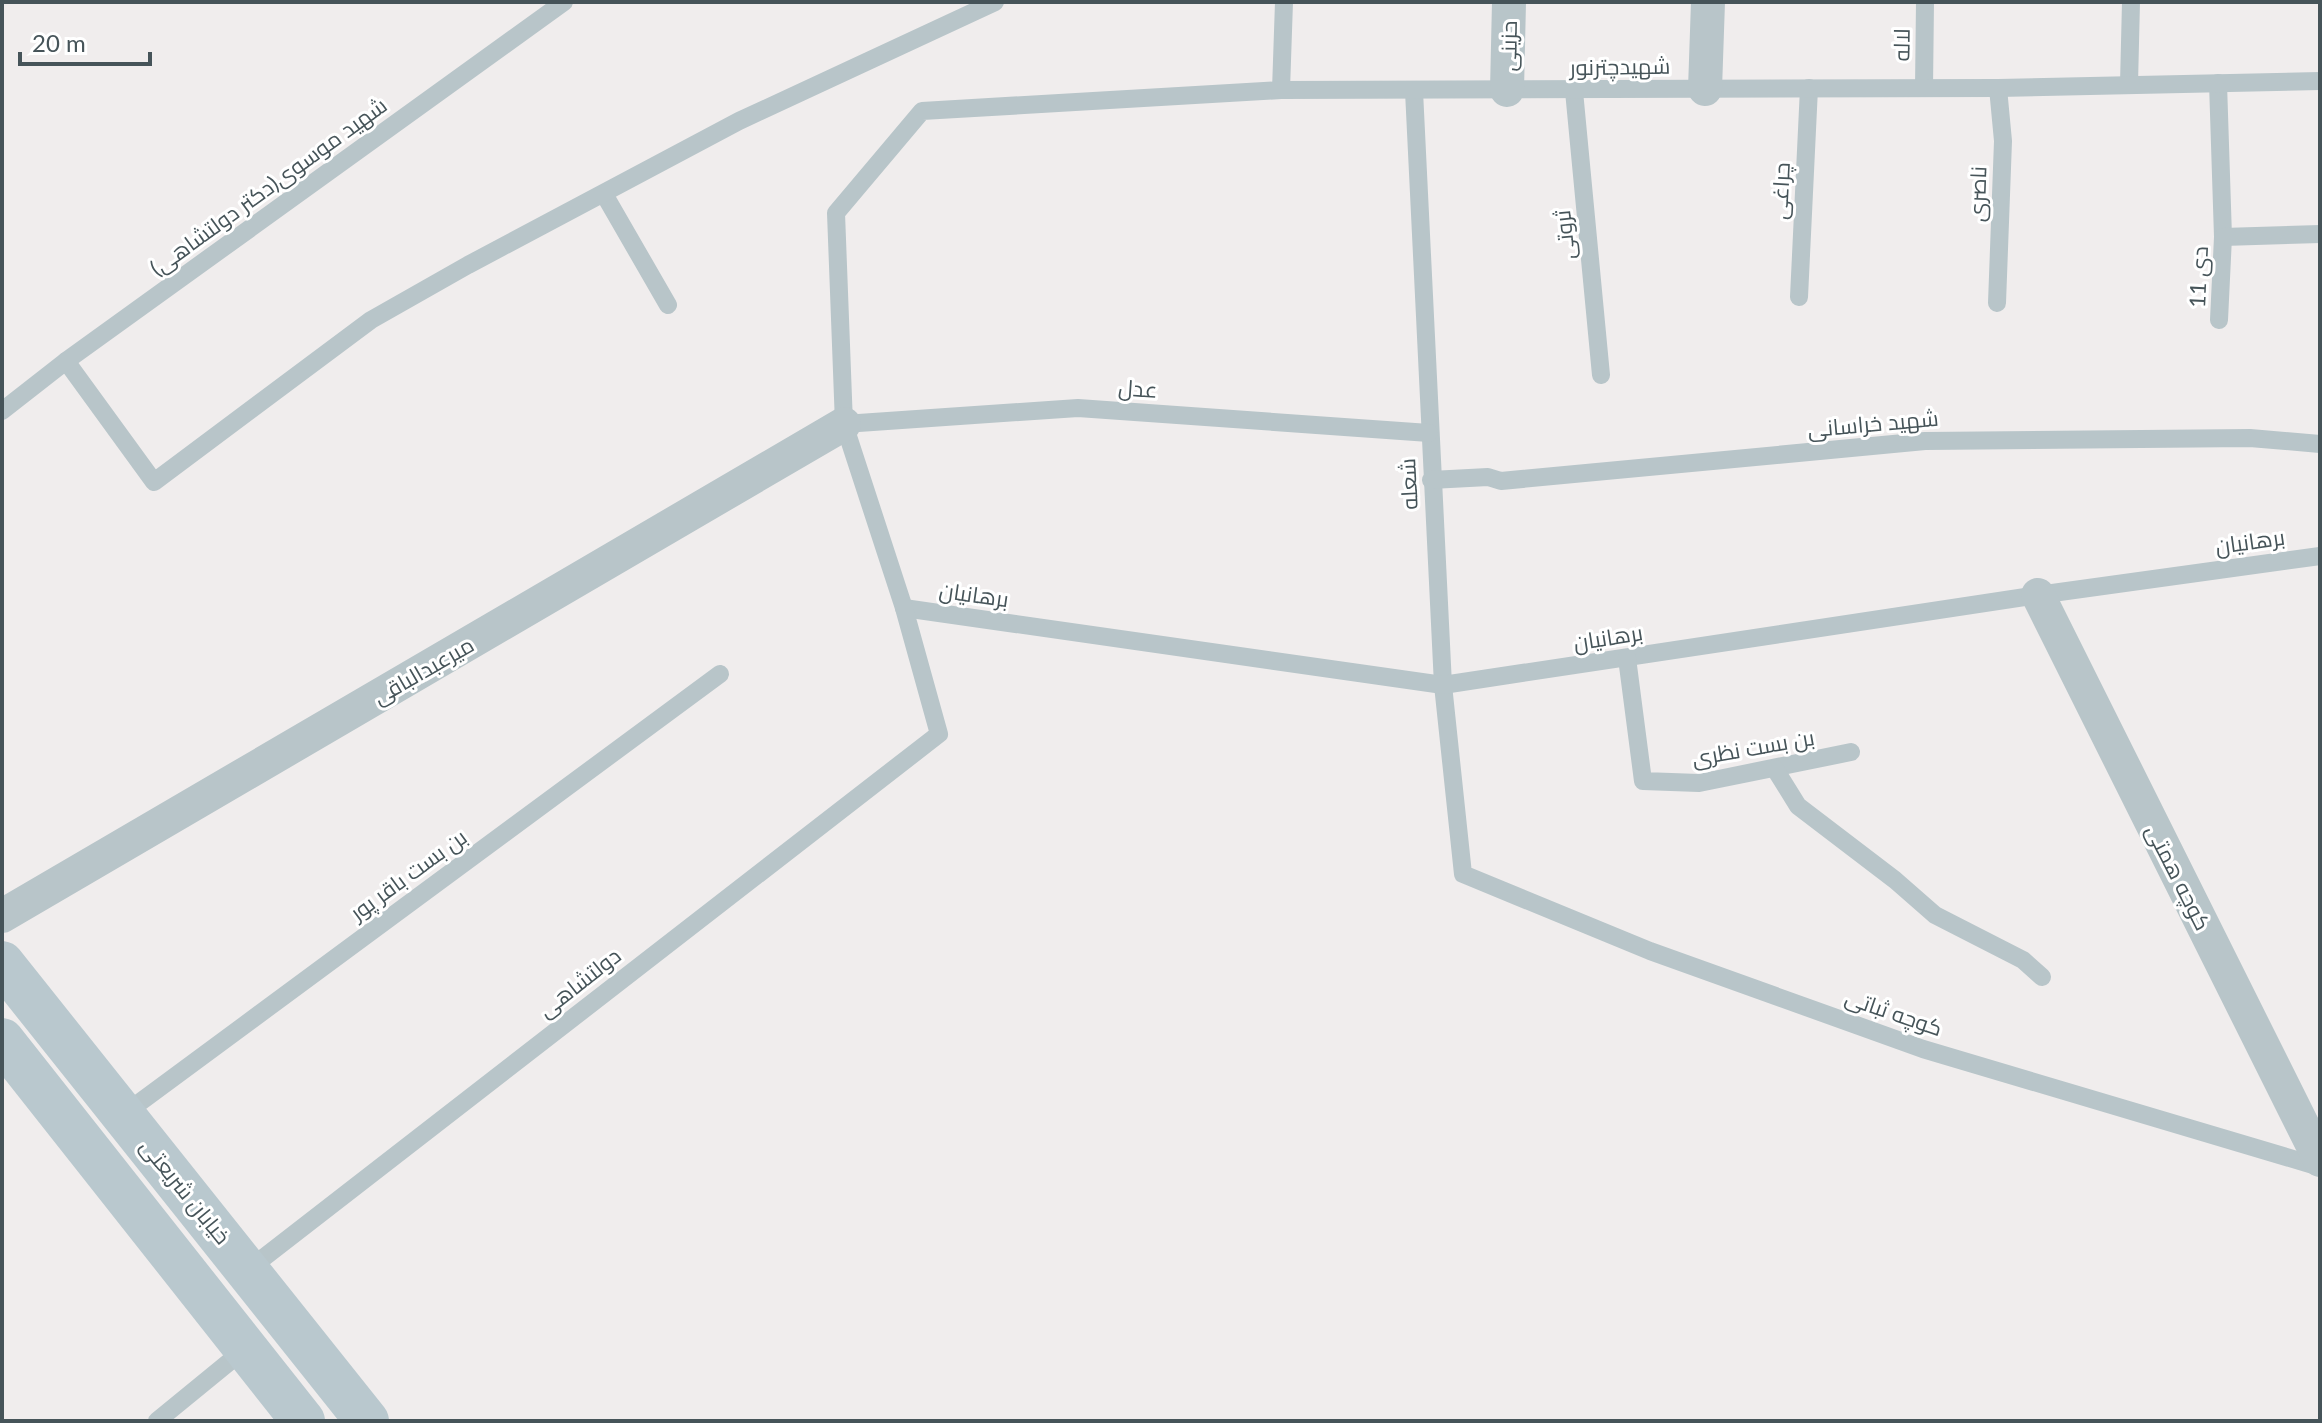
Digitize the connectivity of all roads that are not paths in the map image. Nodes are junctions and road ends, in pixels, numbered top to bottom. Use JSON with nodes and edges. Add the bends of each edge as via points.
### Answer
{"nodes":[{"id":1,"x":564,"y":2,"type":"edge"},
{"id":2,"x":995,"y":2,"type":"edge"},
{"id":3,"x":1284,"y":2,"type":"edge"},
{"id":4,"x":1509,"y":2,"type":"edge"},
{"id":5,"x":1708,"y":2,"type":"edge"},
{"id":6,"x":1925,"y":2,"type":"edge"},
{"id":7,"x":2131,"y":2,"type":"edge"},
{"id":8,"x":2320,"y":81,"type":"edge"},
{"id":9,"x":2218,"y":83,"type":"junction"},
{"id":10,"x":2129,"y":84,"type":"junction"},
{"id":11,"x":1809,"y":88,"type":"junction"},
{"id":12,"x":1924,"y":88,"type":"junction"},
{"id":13,"x":1998,"y":88,"type":"junction"},
{"id":14,"x":1705,"y":89,"type":"junction"},
{"id":15,"x":1281,"y":90,"type":"junction"},
{"id":16,"x":1507,"y":90,"type":"junction"},
{"id":17,"x":1414,"y":91,"type":"junction"},
{"id":18,"x":1574,"y":91,"type":"junction"},
{"id":19,"x":604,"y":194,"type":"junction"},
{"id":20,"x":2320,"y":234,"type":"edge"},
{"id":21,"x":2223,"y":237,"type":"junction"},
{"id":22,"x":1799,"y":297,"type":"dead end"},
{"id":23,"x":1997,"y":303,"type":"dead end"},
{"id":24,"x":668,"y":305,"type":"dead end"},
{"id":25,"x":2219,"y":320,"type":"dead end"},
{"id":26,"x":66,"y":361,"type":"junction"},
{"id":27,"x":1601,"y":375,"type":"dead end"},
{"id":28,"x":2,"y":411,"type":"edge"},
{"id":29,"x":844,"y":424,"type":"junction"},
{"id":30,"x":1429,"y":433,"type":"junction"},
{"id":31,"x":2320,"y":444,"type":"edge"},
{"id":32,"x":1431,"y":480,"type":"junction"},
{"id":33,"x":2320,"y":556,"type":"edge"},
{"id":34,"x":2038,"y":595,"type":"junction"},
{"id":35,"x":904,"y":608,"type":"junction"},
{"id":36,"x":1627,"y":658,"type":"junction"},
{"id":37,"x":720,"y":674,"type":"dead end"},
{"id":38,"x":1443,"y":685,"type":"junction"},
{"id":39,"x":1851,"y":752,"type":"dead end"},
{"id":40,"x":1775,"y":769,"type":"junction"},
{"id":41,"x":1463,"y":874,"type":"joint"},
{"id":42,"x":2,"y":916,"type":"edge"},
{"id":43,"x":2,"y":963,"type":"edge"},
{"id":44,"x":2042,"y":977,"type":"dead end"},
{"id":45,"x":2,"y":1040,"type":"edge"},
{"id":46,"x":124,"y":1114,"type":"junction"},
{"id":47,"x":2320,"y":1160,"type":"edge"},
{"id":48,"x":2320,"y":1167,"type":"edge"},
{"id":49,"x":249,"y":1269,"type":"junction"},
{"id":50,"x":245,"y":1349,"type":"junction"},
{"id":51,"x":157,"y":1421,"type":"edge"},
{"id":52,"x":303,"y":1421,"type":"edge"},
{"id":53,"x":367,"y":1421,"type":"edge"}],
"edges":[{"from":1,"to":26,"type":"lane","name":"شهید موسوی(دکتر دولتشاهی)"},
{"from":2,"to":19,"type":"lane","via":[[739,121]]},
{"from":3,"to":15,"type":"lane"},
{"from":4,"to":16,"type":"street","name":"حزینی"},
{"from":5,"to":14,"type":"street"},
{"from":6,"to":12,"type":"lane","name":"لاله"},
{"from":7,"to":10,"type":"lane"},
{"from":8,"to":9,"type":"lane","name":"شهیدچترنور"},
{"from":9,"to":10,"type":"lane","name":"شهیدچترنور"},
{"from":9,"to":21,"type":"lane"},
{"from":10,"to":13,"type":"lane","name":"شهیدچترنور"},
{"from":11,"to":12,"type":"lane","name":"شهیدچترنور"},
{"from":11,"to":14,"type":"lane","name":"شهیدچترنور"},
{"from":11,"to":22,"type":"lane","name":"چراغی"},
{"from":12,"to":13,"type":"lane","name":"شهیدچترنور"},
{"from":13,"to":23,"type":"lane","name":"ناصری","via":[[2003,141]]},
{"from":14,"to":18,"type":"lane","name":"شهیدچترنور"},
{"from":15,"to":17,"type":"lane","name":"شهیدچترنور"},
{"from":15,"to":29,"type":"lane","name":"شهیدچترنور","via":[[922,111],[836,213]]},
{"from":16,"to":17,"type":"lane","name":"شهیدچترنور"},
{"from":16,"to":18,"type":"lane","name":"شهیدچترنور"},
{"from":17,"to":30,"type":"lane","name":"شعله"},
{"from":18,"to":27,"type":"lane","name":"ثروتی"},
{"from":19,"to":24,"type":"lane"},
{"from":19,"to":26,"type":"lane","via":[[371,320],[154,482]]},
{"from":20,"to":21,"type":"lane","name":"11 دی"},
{"from":21,"to":25,"type":"lane","name":"11 دی"},
{"from":26,"to":28,"type":"lane","name":"شهید موسوی(دکتر دولتشاهی)"},
{"from":29,"to":30,"type":"lane","name":"عدل","via":[[1078,408]]},
{"from":29,"to":35,"type":"lane"},
{"from":29,"to":42,"type":"street","name":"میرعبدالباقی"},
{"from":30,"to":32,"type":"lane","name":"شعله"},
{"from":31,"to":32,"type":"lane","name":"شهید خراسانی","via":[[2250,438],[1925,441],[1501,481]]},
{"from":32,"to":38,"type":"lane","name":"شعله"},
{"from":33,"to":34,"type":"lane","name":"برهانیان"},
{"from":34,"to":36,"type":"lane","name":"برهانیان"},
{"from":34,"to":47,"type":"street","name":"کوچه همتی"},
{"from":35,"to":38,"type":"lane","name":"برهانیان"},
{"from":35,"to":49,"type":"lane","name":"دولتشاهی","via":[[939,734]]},
{"from":36,"to":38,"type":"lane","name":"برهانیان"},
{"from":36,"to":40,"type":"lane","name":"بن بست نظری","via":[[1643,781],[1699,783]]},
{"from":37,"to":46,"type":"lane","name":"بن بست باقر پور"},
{"from":38,"to":41,"type":"lane","name":"شعله"},
{"from":39,"to":40,"type":"lane","name":"بن بست نظری"},
{"from":40,"to":44,"type":"lane","via":[[1798,806],[1935,915],[2023,960]]},
{"from":41,"to":48,"type":"lane","name":"کوچه ثباتی","via":[[1650,951],[1923,1049]]},
{"from":43,"to":46,"type":"main road","name":"خیابان شریعتی"},
{"from":45,"to":50,"type":"main road"},
{"from":46,"to":49,"type":"main road","name":"خیابان شریعتی"},
{"from":49,"to":53,"type":"main road","name":"خیابان شریعتی"},
{"from":50,"to":51,"type":"lane"},
{"from":50,"to":52,"type":"main road"}]}
